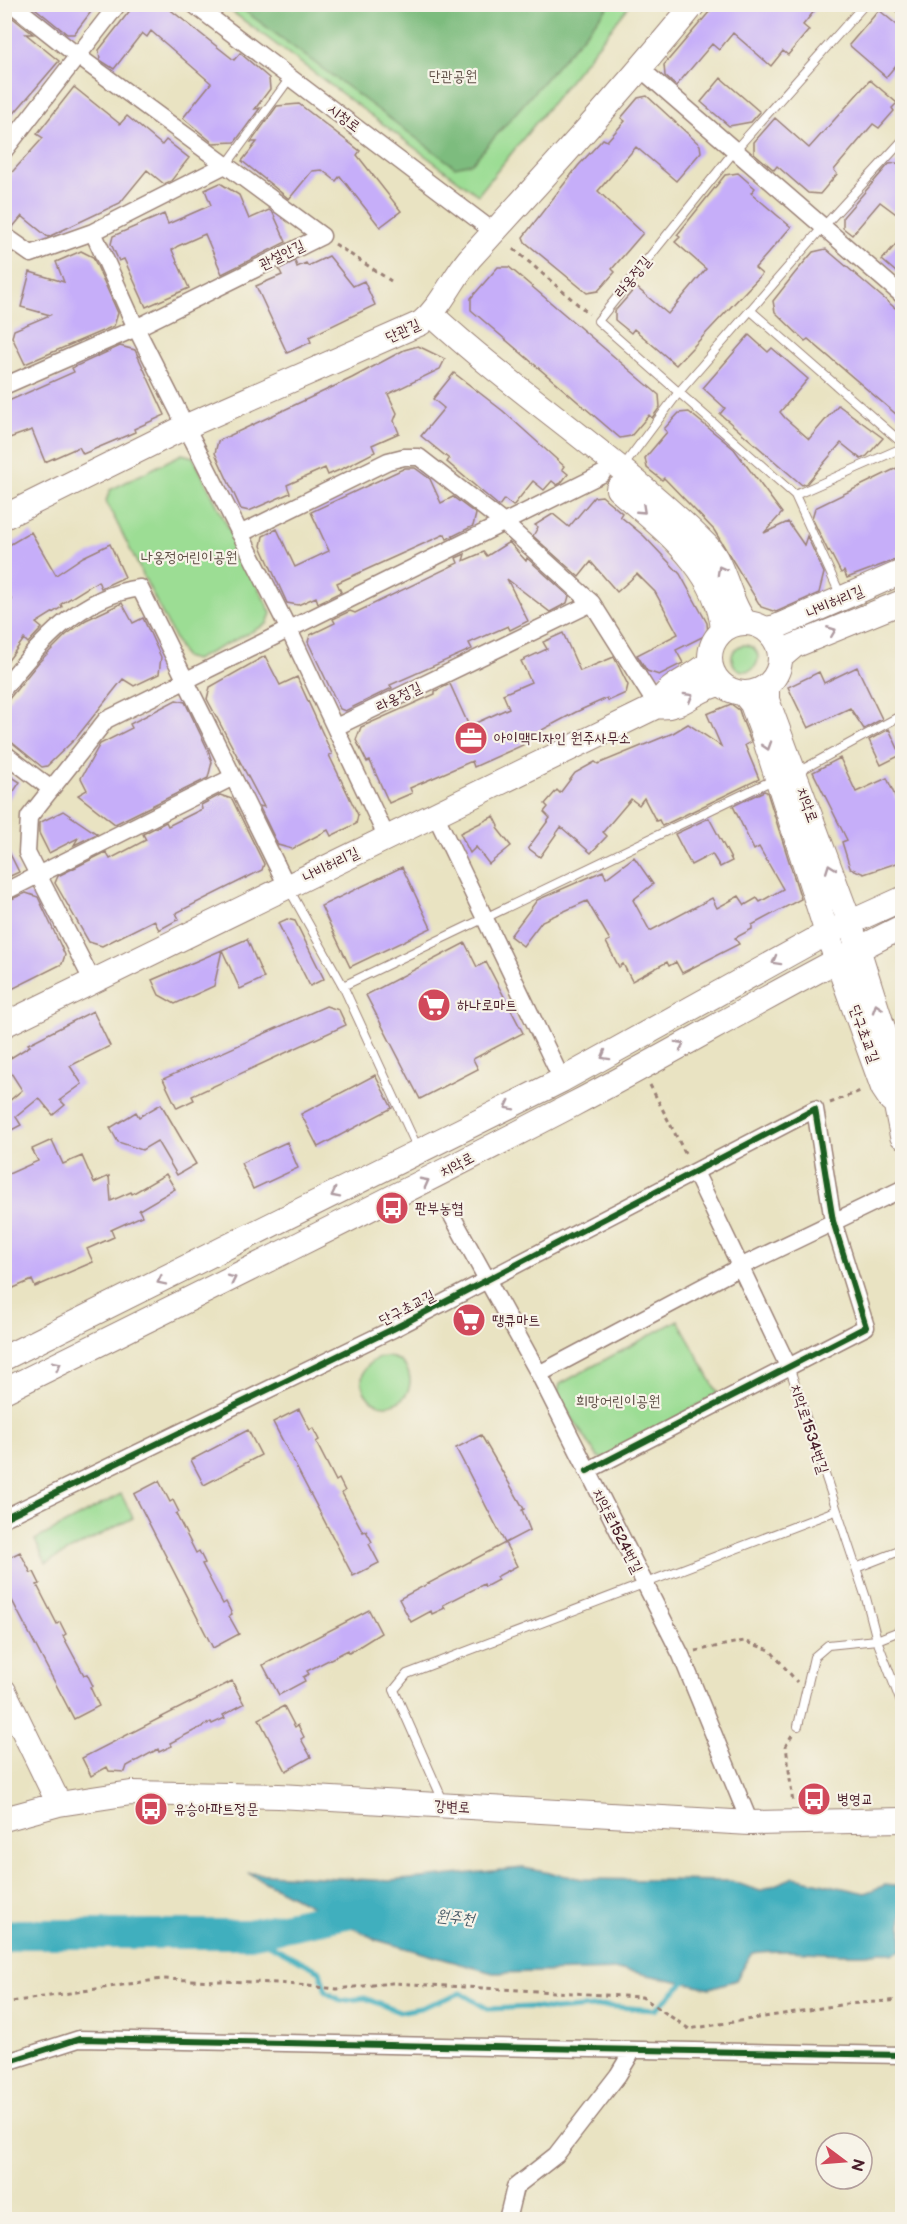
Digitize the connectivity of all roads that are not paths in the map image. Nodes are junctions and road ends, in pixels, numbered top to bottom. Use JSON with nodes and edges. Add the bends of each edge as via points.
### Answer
{"nodes":[{"id":1,"x":12,"y":4,"type":"edge"},
{"id":2,"x":118,"y":4,"type":"edge"},
{"id":3,"x":193,"y":4,"type":"edge"},
{"id":4,"x":694,"y":4,"type":"edge"},
{"id":5,"x":866,"y":4,"type":"edge"},
{"id":6,"x":895,"y":4,"type":"edge"},
{"id":7,"x":903,"y":11,"type":"edge"},
{"id":8,"x":79,"y":57,"type":"junction"},
{"id":9,"x":641,"y":69,"type":"junction"},
{"id":10,"x":290,"y":78,"type":"junction"},
{"id":11,"x":902,"y":144,"type":"edge"},
{"id":12,"x":736,"y":149,"type":"junction"},
{"id":13,"x":4,"y":151,"type":"edge"},
{"id":14,"x":227,"y":164,"type":"junction"},
{"id":15,"x":823,"y":227,"type":"junction"},
{"id":16,"x":93,"y":232,"type":"junction"},
{"id":17,"x":495,"y":232,"type":"junction"},
{"id":18,"x":4,"y":235,"type":"edge"},
{"id":19,"x":903,"y":295,"type":"edge"},
{"id":20,"x":750,"y":310,"type":"junction"},
{"id":21,"x":426,"y":319,"type":"junction"},
{"id":22,"x":136,"y":328,"type":"junction"},
{"id":23,"x":4,"y":386,"type":"edge"},
{"id":24,"x":679,"y":392,"type":"junction"},
{"id":25,"x":187,"y":426,"type":"junction"},
{"id":26,"x":903,"y":443,"type":"edge"},
{"id":27,"x":903,"y":448,"type":"edge"},
{"id":28,"x":612,"y":472,"type":"junction"},
{"id":29,"x":795,"y":495,"type":"junction"},
{"id":30,"x":4,"y":517,"type":"edge"},
{"id":31,"x":505,"y":524,"type":"junction"},
{"id":32,"x":240,"y":534,"type":"junction"},
{"id":33,"x":903,"y":572,"type":"edge"},
{"id":34,"x":842,"y":599,"type":"junction"},
{"id":35,"x":903,"y":602,"type":"edge"},
{"id":36,"x":592,"y":603,"type":"junction"},
{"id":37,"x":756,"y":626,"type":"junction"},
{"id":38,"x":289,"y":630,"type":"junction"},
{"id":39,"x":723,"y":630,"type":"junction"},
{"id":40,"x":781,"y":657,"type":"junction"},
{"id":41,"x":710,"y":663,"type":"junction"},
{"id":42,"x":187,"y":680,"type":"junction"},
{"id":43,"x":721,"y":684,"type":"junction"},
{"id":44,"x":766,"y":686,"type":"junction"},
{"id":45,"x":4,"y":688,"type":"edge"},
{"id":46,"x":743,"y":693,"type":"junction"},
{"id":47,"x":657,"y":706,"type":"junction"},
{"id":48,"x":903,"y":715,"type":"edge"},
{"id":49,"x":336,"y":727,"type":"junction"},
{"id":50,"x":4,"y":753,"type":"edge"},
{"id":51,"x":786,"y":776,"type":"junction"},
{"id":52,"x":233,"y":777,"type":"junction"},
{"id":53,"x":51,"y":789,"type":"junction"},
{"id":54,"x":435,"y":814,"type":"junction"},
{"id":55,"x":387,"y":838,"type":"junction"},
{"id":56,"x":37,"y":877,"type":"junction"},
{"id":57,"x":287,"y":886,"type":"junction"},
{"id":58,"x":4,"y":891,"type":"edge"},
{"id":59,"x":903,"y":899,"type":"edge"},
{"id":60,"x":484,"y":920,"type":"junction"},
{"id":61,"x":850,"y":923,"type":"junction"},
{"id":62,"x":903,"y":927,"type":"edge"},
{"id":63,"x":827,"y":933,"type":"junction"},
{"id":64,"x":858,"y":948,"type":"junction"},
{"id":65,"x":836,"y":958,"type":"junction"},
{"id":66,"x":93,"y":982,"type":"junction"},
{"id":67,"x":343,"y":986,"type":"junction"},
{"id":68,"x":4,"y":1025,"type":"edge"},
{"id":69,"x":562,"y":1080,"type":"junction"},
{"id":70,"x":574,"y":1104,"type":"junction"},
{"id":71,"x":896,"y":1106,"type":"junction"},
{"id":72,"x":903,"y":1136,"type":"edge"},
{"id":73,"x":419,"y":1152,"type":"junction"},
{"id":74,"x":695,"y":1172,"type":"junction"},
{"id":75,"x":903,"y":1189,"type":"edge"},
{"id":76,"x":451,"y":1215,"type":"dead end"},
{"id":77,"x":833,"y":1221,"type":"junction"},
{"id":78,"x":740,"y":1267,"type":"junction"},
{"id":79,"x":487,"y":1281,"type":"junction"},
{"id":80,"x":4,"y":1359,"type":"edge"},
{"id":81,"x":788,"y":1366,"type":"junction"},
{"id":82,"x":538,"y":1374,"type":"junction"},
{"id":83,"x":4,"y":1391,"type":"edge"},
{"id":84,"x":587,"y":1471,"type":"junction"},
{"id":85,"x":835,"y":1511,"type":"junction"},
{"id":86,"x":4,"y":1518,"type":"edge"},
{"id":87,"x":903,"y":1550,"type":"edge"},
{"id":88,"x":856,"y":1568,"type":"junction"},
{"id":89,"x":643,"y":1583,"type":"junction"},
{"id":90,"x":903,"y":1630,"type":"edge"},
{"id":91,"x":876,"y":1640,"type":"junction"},
{"id":92,"x":4,"y":1691,"type":"edge"},
{"id":93,"x":903,"y":1705,"type":"edge"},
{"id":94,"x":798,"y":1726,"type":"dead end"},
{"id":95,"x":59,"y":1804,"type":"junction"},
{"id":96,"x":446,"y":1806,"type":"junction"},
{"id":97,"x":4,"y":1819,"type":"edge"},
{"id":98,"x":903,"y":1820,"type":"edge"},
{"id":99,"x":750,"y":1823,"type":"junction"},
{"id":100,"x":633,"y":2050,"type":"junction"},
{"id":101,"x":903,"y":2055,"type":"edge"},
{"id":102,"x":4,"y":2063,"type":"edge"},
{"id":103,"x":507,"y":2220,"type":"edge"}],
"edges":[{"from":1,"to":8,"type":"street","name":"관설안길"},
{"from":2,"to":8,"type":"street"},
{"from":3,"to":10,"type":"street","name":"시청로"},
{"from":4,"to":9,"type":"street","name":"단관길"},
{"from":5,"to":12,"type":"lane","name":"라옹정길"},
{"from":6,"to":7,"type":"lane"},
{"from":8,"to":13,"type":"street"},
{"from":8,"to":14,"type":"street","name":"관설안길"},
{"from":9,"to":12,"type":"street"},
{"from":9,"to":17,"type":"street","name":"단관길"},
{"from":10,"to":14,"type":"lane"},
{"from":10,"to":17,"type":"street","name":"시청로"},
{"from":11,"to":15,"type":"lane"},
{"from":12,"to":15,"type":"street"},
{"from":12,"to":24,"type":"lane","name":"라옹정길","via":[[598,321]]},
{"from":14,"to":16,"type":"street"},
{"from":14,"to":22,"type":"street","name":"관설안길","via":[[322,236]]},
{"from":15,"to":19,"type":"street"},
{"from":15,"to":20,"type":"lane"},
{"from":16,"to":18,"type":"street","via":[[31,254]]},
{"from":16,"to":22,"type":"street"},
{"from":17,"to":21,"type":"street","name":"단관길","via":[[460,269]]},
{"from":20,"to":24,"type":"lane"},
{"from":20,"to":26,"type":"lane"},
{"from":21,"to":25,"type":"street","name":"단관길"},
{"from":21,"to":28,"type":"street"},
{"from":22,"to":23,"type":"street","name":"관설안길"},
{"from":22,"to":25,"type":"street"},
{"from":24,"to":28,"type":"lane"},
{"from":24,"to":29,"type":"lane"},
{"from":25,"to":30,"type":"street","name":"단관길"},
{"from":25,"to":32,"type":"street"},
{"from":27,"to":29,"type":"lane"},
{"from":28,"to":31,"type":"street"},
{"from":37,"to":28,"type":"street","one_way":true,"via":[[739,616],[729,584],[709,548]]},
{"from":28,"to":39,"type":"street","one_way":true,"via":[[694,559],[722,618]]},
{"from":29,"to":34,"type":"lane"},
{"from":31,"to":32,"type":"street","via":[[419,457],[404,457],[388,461]]},
{"from":31,"to":36,"type":"street"},
{"from":31,"to":38,"type":"street"},
{"from":32,"to":38,"type":"street"},
{"from":33,"to":34,"type":"street","name":"나비허리길"},
{"from":34,"to":37,"type":"street","name":"나비허리길","via":[[776,627]]},
{"from":40,"to":35,"type":"street","one_way":true,"via":[[794,646]]},
{"from":36,"to":47,"type":"street"},
{"from":36,"to":49,"type":"street","name":"라옹정길"},
{"from":37,"to":39,"type":"street","via":[[734,624]]},
{"from":37,"to":40,"type":"street","via":[[774,637]]},
{"from":38,"to":42,"type":"street"},
{"from":38,"to":49,"type":"street"},
{"from":39,"to":41,"type":"street","via":[[714,639]]},
{"from":40,"to":44,"type":"street","via":[[779,668]]},
{"from":41,"to":43,"type":"street"},
{"from":41,"to":47,"type":"street","via":[[665,691]]},
{"from":42,"to":45,"type":"street","via":[[140,588],[117,591],[64,621]]},
{"from":42,"to":52,"type":"street"},
{"from":42,"to":53,"type":"street","via":[[106,720]]},
{"from":43,"to":46,"type":"street"},
{"from":47,"to":43,"type":"street","one_way":true,"via":[[671,708]]},
{"from":44,"to":46,"type":"street"},
{"from":44,"to":51,"type":"street","name":"치악로"},
{"from":46,"to":51,"type":"street","name":"치악로","one_way":true},
{"from":47,"to":54,"type":"street","name":"나비허리길"},
{"from":48,"to":51,"type":"lane"},
{"from":49,"to":55,"type":"street"},
{"from":50,"to":53,"type":"street"},
{"from":51,"to":60,"type":"lane","name":"치악로","via":[[715,806]]},
{"from":61,"to":51,"type":"street","name":"치악로","one_way":true},
{"from":51,"to":63,"type":"street","name":"치악로"},
{"from":52,"to":56,"type":"street"},
{"from":52,"to":57,"type":"street"},
{"from":53,"to":56,"type":"street","via":[[29,817],[27,853]]},
{"from":54,"to":55,"type":"street","name":"나비허리길"},
{"from":54,"to":60,"type":"street"},
{"from":55,"to":57,"type":"street","name":"나비허리길"},
{"from":56,"to":58,"type":"street"},
{"from":56,"to":66,"type":"street"},
{"from":57,"to":66,"type":"street","name":"나비허리길"},
{"from":57,"to":67,"type":"lane","name":"치악로"},
{"from":59,"to":61,"type":"street","name":"치악로"},
{"from":60,"to":67,"type":"lane","name":"치악로"},
{"from":60,"to":69,"type":"street"},
{"from":61,"to":63,"type":"street","name":"치악로"},
{"from":61,"to":64,"type":"street","name":"단구초교길"},
{"from":62,"to":64,"type":"street","name":"치악로"},
{"from":63,"to":65,"type":"street","name":"단구초교길"},
{"from":63,"to":69,"type":"street","name":"치악로","one_way":true},
{"from":64,"to":65,"type":"street","name":"치악로"},
{"from":71,"to":64,"type":"street","name":"단구초교길","one_way":true,"via":[[897,1081]]},
{"from":70,"to":65,"type":"street","name":"치악로","one_way":true},
{"from":65,"to":71,"type":"street","name":"단구초교길","via":[[883,1088]]},
{"from":66,"to":68,"type":"street","name":"나비허리길"},
{"from":67,"to":73,"type":"lane","name":"치악로"},
{"from":69,"to":70,"type":"street"},
{"from":69,"to":73,"type":"street","name":"치악로","one_way":true},
{"from":83,"to":70,"type":"street","name":"치악로","one_way":true},
{"from":71,"to":72,"type":"street","name":"단구초교길"},
{"from":73,"to":80,"type":"street","name":"치악로","one_way":true},
{"from":74,"to":77,"type":"street","name":"단구초교길","via":[[815,1109]]},
{"from":74,"to":78,"type":"street","name":"치악로1534번길"},
{"from":74,"to":79,"type":"street","name":"단구초교길"},
{"from":75,"to":77,"type":"street"},
{"from":76,"to":79,"type":"street","name":"치악로1524번길"},
{"from":77,"to":78,"type":"street"},
{"from":77,"to":81,"type":"street","via":[[866,1327]]},
{"from":78,"to":81,"type":"street","name":"치악로1534번길"},
{"from":78,"to":82,"type":"street"},
{"from":79,"to":82,"type":"street","name":"치악로1524번길"},
{"from":79,"to":86,"type":"street","name":"단구초교길"},
{"from":81,"to":84,"type":"street"},
{"from":81,"to":85,"type":"lane","name":"치악로1534번길"},
{"from":82,"to":84,"type":"street","name":"치악로1524번길"},
{"from":84,"to":89,"type":"street","name":"치악로1524번길"},
{"from":85,"to":88,"type":"lane","name":"치악로1534번길"},
{"from":85,"to":89,"type":"lane"},
{"from":87,"to":88,"type":"lane"},
{"from":88,"to":91,"type":"lane","name":"치악로1534번길"},
{"from":89,"to":96,"type":"lane","via":[[407,1674],[394,1690]]},
{"from":89,"to":99,"type":"street","name":"치악로1524번길","via":[[681,1655]]},
{"from":90,"to":91,"type":"lane"},
{"from":91,"to":93,"type":"lane","name":"치악로1534번길"},
{"from":91,"to":94,"type":"lane","via":[[828,1645],[814,1657]]},
{"from":92,"to":95,"type":"street"},
{"from":95,"to":96,"type":"street","name":"강변로","via":[[130,1793],[279,1796]]},
{"from":95,"to":97,"type":"street","name":"강변로"},
{"from":96,"to":99,"type":"street","name":"강변로"},
{"from":98,"to":99,"type":"street","name":"강변로"},
{"from":100,"to":101,"type":"street"},
{"from":100,"to":102,"type":"street","via":[[79,2039]]},
{"from":100,"to":103,"type":"street","via":[[556,2155],[515,2187]]}]}
